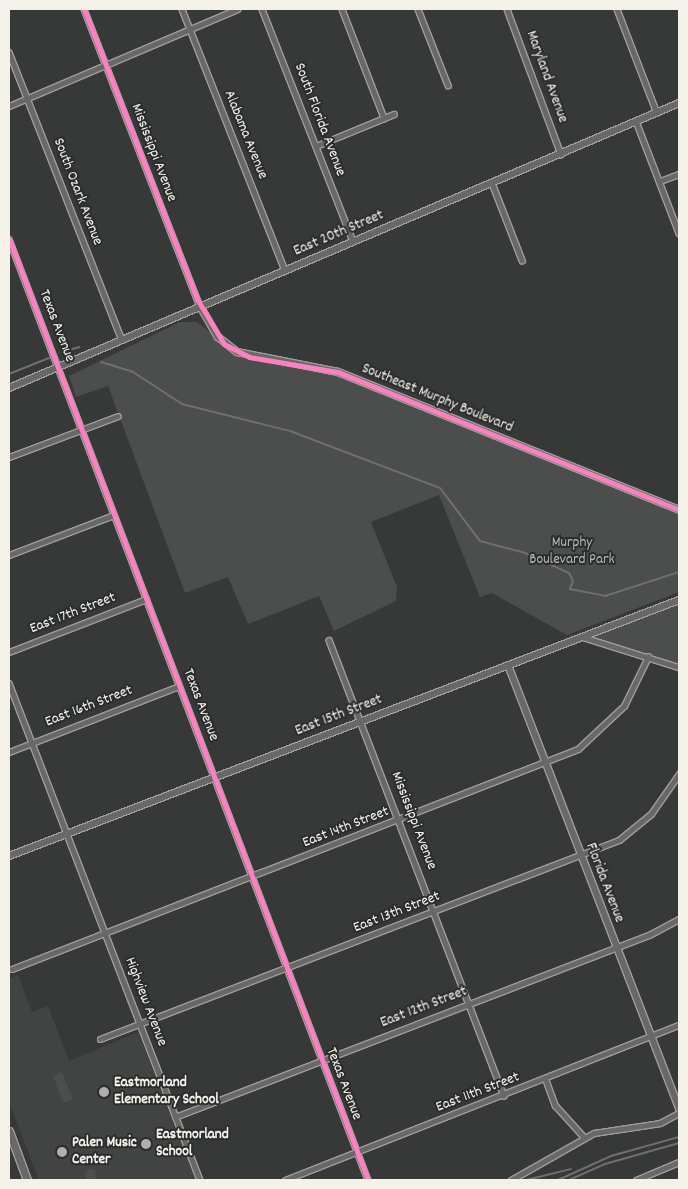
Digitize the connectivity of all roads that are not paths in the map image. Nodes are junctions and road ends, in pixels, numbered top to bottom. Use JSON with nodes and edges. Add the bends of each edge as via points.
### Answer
{"nodes":[{"id":1,"x":84,"y":9,"type":"edge"},
{"id":2,"x":182,"y":9,"type":"edge"},
{"id":3,"x":237,"y":9,"type":"edge"},
{"id":4,"x":262,"y":9,"type":"edge"},
{"id":5,"x":342,"y":9,"type":"edge"},
{"id":6,"x":418,"y":9,"type":"edge"},
{"id":7,"x":507,"y":9,"type":"edge"},
{"id":8,"x":617,"y":9,"type":"edge"},
{"id":9,"x":190,"y":28,"type":"junction"},
{"id":10,"x":9,"y":52,"type":"edge"},
{"id":11,"x":106,"y":64,"type":"junction"},
{"id":12,"x":448,"y":85,"type":"dead end"},
{"id":13,"x":27,"y":98,"type":"junction"},
{"id":14,"x":679,"y":103,"type":"edge"},
{"id":15,"x":9,"y":106,"type":"edge"},
{"id":16,"x":657,"y":112,"type":"junction"},
{"id":17,"x":394,"y":114,"type":"dead end"},
{"id":18,"x":384,"y":118,"type":"junction"},
{"id":19,"x":636,"y":122,"type":"junction"},
{"id":20,"x":316,"y":146,"type":"junction"},
{"id":21,"x":561,"y":154,"type":"junction"},
{"id":22,"x":679,"y":174,"type":"edge"},
{"id":23,"x":660,"y":181,"type":"junction"},
{"id":24,"x":492,"y":182,"type":"junction"},
{"id":25,"x":679,"y":233,"type":"edge"},
{"id":26,"x":9,"y":239,"type":"edge"},
{"id":27,"x":353,"y":241,"type":"junction"},
{"id":28,"x":522,"y":260,"type":"dead end"},
{"id":29,"x":285,"y":270,"type":"junction"},
{"id":30,"x":200,"y":306,"type":"junction"},
{"id":31,"x":122,"y":340,"type":"junction"},
{"id":32,"x":58,"y":367,"type":"junction"},
{"id":33,"x":9,"y":388,"type":"edge"},
{"id":34,"x":118,"y":416,"type":"dead end"},
{"id":35,"x":82,"y":430,"type":"junction"},
{"id":36,"x":9,"y":457,"type":"edge"},
{"id":37,"x":679,"y":510,"type":"edge"},
{"id":38,"x":114,"y":514,"type":"junction"},
{"id":39,"x":9,"y":555,"type":"edge"},
{"id":40,"x":146,"y":599,"type":"junction"},
{"id":41,"x":679,"y":600,"type":"edge"},
{"id":42,"x":582,"y":637,"type":"junction"},
{"id":43,"x":328,"y":640,"type":"dead end"},
{"id":44,"x":9,"y":652,"type":"edge"},
{"id":45,"x":648,"y":657,"type":"junction"},
{"id":46,"x":508,"y":665,"type":"junction"},
{"id":47,"x":679,"y":667,"type":"edge"},
{"id":48,"x":9,"y":683,"type":"edge"},
{"id":49,"x":179,"y":686,"type":"junction"},
{"id":50,"x":360,"y":722,"type":"junction"},
{"id":51,"x":32,"y":743,"type":"junction"},
{"id":52,"x":9,"y":752,"type":"edge"},
{"id":53,"x":546,"y":764,"type":"junction"},
{"id":54,"x":679,"y":774,"type":"edge"},
{"id":55,"x":214,"y":778,"type":"junction"},
{"id":56,"x":399,"y":821,"type":"junction"},
{"id":57,"x":67,"y":834,"type":"junction"},
{"id":58,"x":9,"y":856,"type":"edge"},
{"id":59,"x":580,"y":856,"type":"junction"},
{"id":60,"x":252,"y":877,"type":"junction"},
{"id":61,"x":434,"y":912,"type":"junction"},
{"id":62,"x":679,"y":919,"type":"edge"},
{"id":63,"x":105,"y":933,"type":"junction"},
{"id":64,"x":616,"y":947,"type":"junction"},
{"id":65,"x":12,"y":969,"type":"dead end"},
{"id":66,"x":286,"y":969,"type":"junction"},
{"id":67,"x":470,"y":1004,"type":"junction"},
{"id":68,"x":140,"y":1024,"type":"junction"},
{"id":69,"x":679,"y":1025,"type":"edge"},
{"id":70,"x":100,"y":1039,"type":"dead end"},
{"id":71,"x":651,"y":1039,"type":"junction"},
{"id":72,"x":322,"y":1061,"type":"junction"},
{"id":73,"x":546,"y":1080,"type":"junction"},
{"id":74,"x":504,"y":1096,"type":"junction"},
{"id":75,"x":679,"y":1108,"type":"edge"},
{"id":76,"x":679,"y":1113,"type":"edge"},
{"id":77,"x":175,"y":1117,"type":"junction"},
{"id":78,"x":9,"y":1131,"type":"edge"},
{"id":79,"x":584,"y":1137,"type":"junction"},
{"id":80,"x":356,"y":1153,"type":"junction"},
{"id":81,"x":679,"y":1162,"type":"edge"},
{"id":82,"x":27,"y":1180,"type":"edge"},
{"id":83,"x":200,"y":1180,"type":"edge"},
{"id":84,"x":284,"y":1180,"type":"edge"},
{"id":85,"x":368,"y":1180,"type":"edge"},
{"id":86,"x":511,"y":1180,"type":"edge"},
{"id":87,"x":636,"y":1180,"type":"edge"}],
"edges":[{"from":1,"to":11,"type":"street","name":"Mississippi Avenue"},
{"from":2,"to":9,"type":"street","name":"Alabama Avenue"},
{"from":3,"to":9,"type":"street"},
{"from":4,"to":20,"type":"street","name":"South Florida Avenue"},
{"from":5,"to":18,"type":"street"},
{"from":6,"to":12,"type":"street"},
{"from":7,"to":21,"type":"street","name":"Maryland Avenue"},
{"from":8,"to":16,"type":"street"},
{"from":9,"to":11,"type":"street"},
{"from":9,"to":29,"type":"street","name":"Alabama Avenue"},
{"from":10,"to":13,"type":"street","name":"South Ozark Avenue"},
{"from":11,"to":13,"type":"street"},
{"from":11,"to":30,"type":"street","name":"Mississippi Avenue"},
{"from":13,"to":15,"type":"street"},
{"from":13,"to":31,"type":"street","name":"South Ozark Avenue"},
{"from":14,"to":16,"type":"main road","name":"East 20th Street"},
{"from":16,"to":19,"type":"main road","name":"East 20th Street"},
{"from":17,"to":18,"type":"street"},
{"from":18,"to":20,"type":"street"},
{"from":19,"to":21,"type":"main road","name":"East 20th Street"},
{"from":19,"to":23,"type":"street"},
{"from":20,"to":27,"type":"street","name":"South Florida Avenue"},
{"from":21,"to":24,"type":"main road","name":"East 20th Street"},
{"from":22,"to":23,"type":"street"},
{"from":23,"to":25,"type":"street"},
{"from":24,"to":27,"type":"main road","name":"East 20th Street"},
{"from":24,"to":28,"type":"street"},
{"from":26,"to":32,"type":"street","name":"Texas Avenue"},
{"from":27,"to":29,"type":"main road","name":"East 20th Street"},
{"from":29,"to":30,"type":"main road","name":"East 20th Street"},
{"from":30,"to":31,"type":"main road","name":"East 20th Street"},
{"from":30,"to":37,"type":"main road","name":"Southeast Murphy Boulevard","via":[[218,337],[237,352],[338,372]]},
{"from":31,"to":32,"type":"main road","name":"East 20th Street"},
{"from":32,"to":33,"type":"main road","name":"East 20th Street"},
{"from":32,"to":35,"type":"street","name":"Texas Avenue"},
{"from":34,"to":35,"type":"street"},
{"from":35,"to":36,"type":"street"},
{"from":35,"to":38,"type":"street","name":"Texas Avenue"},
{"from":38,"to":39,"type":"street"},
{"from":38,"to":40,"type":"street","name":"Texas Avenue"},
{"from":40,"to":44,"type":"street","name":"East 17th Street"},
{"from":40,"to":49,"type":"street","name":"Texas Avenue"},
{"from":41,"to":42,"type":"main road","name":"East 15th Street"},
{"from":42,"to":45,"type":"street"},
{"from":42,"to":46,"type":"main road","name":"East 15th Street"},
{"from":43,"to":50,"type":"street","name":"Mississippi Avenue"},
{"from":45,"to":47,"type":"street"},
{"from":45,"to":53,"type":"street","name":"East 14th Street","via":[[624,706],[604,729],[578,749]]},
{"from":46,"to":50,"type":"main road","name":"East 15th Street"},
{"from":46,"to":53,"type":"main road","name":"Florida Avenue"},
{"from":48,"to":51,"type":"street","name":"Highview Avenue"},
{"from":49,"to":51,"type":"street","name":"East 16th Street"},
{"from":49,"to":55,"type":"street","name":"Texas Avenue"},
{"from":50,"to":55,"type":"main road","name":"East 15th Street"},
{"from":50,"to":56,"type":"street","name":"Mississippi Avenue"},
{"from":51,"to":52,"type":"street","name":"East 16th Street"},
{"from":51,"to":57,"type":"street","name":"Highview Avenue"},
{"from":53,"to":56,"type":"street","name":"East 14th Street"},
{"from":53,"to":59,"type":"main road","name":"Florida Avenue"},
{"from":54,"to":59,"type":"street","name":"East 13th Street","via":[[651,814],[619,840]]},
{"from":55,"to":57,"type":"main road","name":"East 15th Street"},
{"from":55,"to":60,"type":"street","name":"Texas Avenue"},
{"from":56,"to":60,"type":"street","name":"East 14th Street"},
{"from":56,"to":61,"type":"street","name":"Mississippi Avenue"},
{"from":57,"to":58,"type":"main road","name":"East 15th Street"},
{"from":57,"to":63,"type":"street","name":"Highview Avenue"},
{"from":59,"to":61,"type":"street","name":"East 13th Street"},
{"from":59,"to":64,"type":"main road","name":"Florida Avenue"},
{"from":60,"to":63,"type":"street","name":"East 14th Street"},
{"from":60,"to":66,"type":"street","name":"Texas Avenue"},
{"from":61,"to":66,"type":"street","name":"East 13th Street"},
{"from":61,"to":67,"type":"street","name":"Mississippi Avenue"},
{"from":62,"to":64,"type":"street","name":"East 12th Street"},
{"from":63,"to":65,"type":"street","name":"East 14th Street"},
{"from":63,"to":68,"type":"street","name":"Highview Avenue"},
{"from":64,"to":67,"type":"street","name":"East 12th Street"},
{"from":64,"to":71,"type":"main road","name":"Florida Avenue"},
{"from":66,"to":68,"type":"street","name":"East 13th Street"},
{"from":66,"to":72,"type":"street","name":"Texas Avenue"},
{"from":67,"to":72,"type":"street","name":"East 12th Street"},
{"from":67,"to":74,"type":"street","name":"Mississippi Avenue"},
{"from":68,"to":70,"type":"street","name":"East 13th Street"},
{"from":68,"to":77,"type":"street","name":"Highview Avenue"},
{"from":69,"to":71,"type":"street","name":"East 11th Street"},
{"from":71,"to":73,"type":"street","name":"East 11th Street"},
{"from":71,"to":75,"type":"main road","name":"Florida Avenue"},
{"from":72,"to":77,"type":"street","name":"East 12th Street"},
{"from":72,"to":80,"type":"street","name":"Texas Avenue"},
{"from":73,"to":74,"type":"street","name":"East 11th Street"},
{"from":73,"to":79,"type":"street","via":[[555,1105]]},
{"from":74,"to":80,"type":"street","name":"East 11th Street"},
{"from":76,"to":79,"type":"street","via":[[660,1123],[617,1126]]},
{"from":77,"to":83,"type":"street","name":"Highview Avenue"},
{"from":78,"to":82,"type":"main road"},
{"from":79,"to":86,"type":"street"},
{"from":80,"to":84,"type":"street","name":"East 11th Street"},
{"from":80,"to":85,"type":"street","name":"Texas Avenue"},
{"from":81,"to":87,"type":"street"}]}
